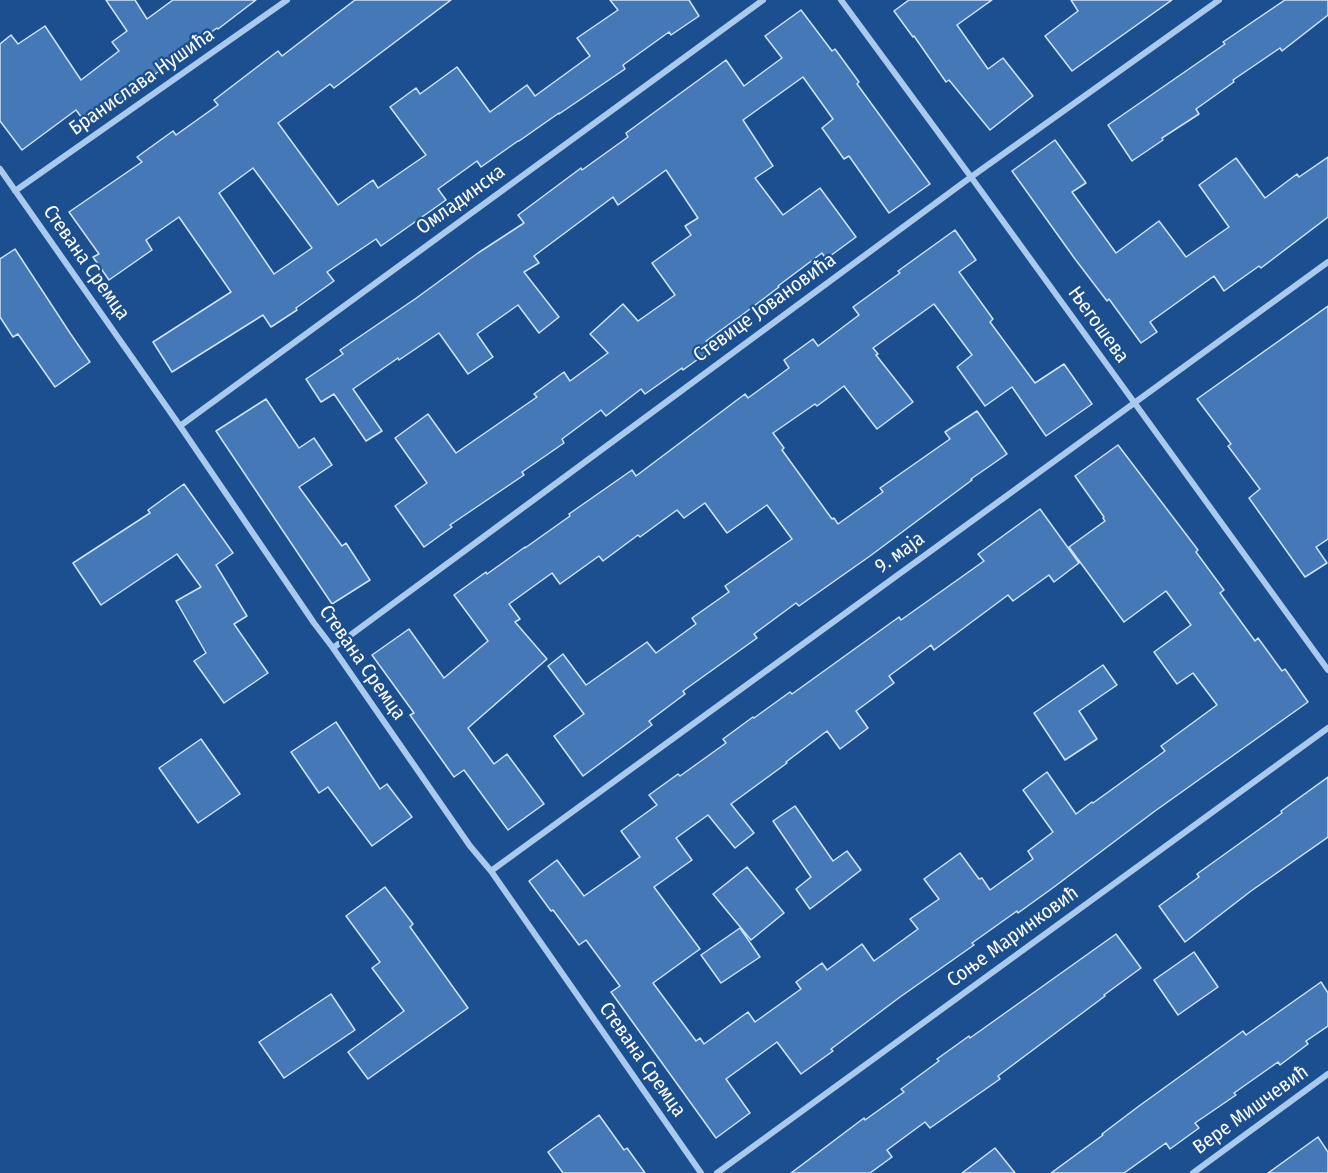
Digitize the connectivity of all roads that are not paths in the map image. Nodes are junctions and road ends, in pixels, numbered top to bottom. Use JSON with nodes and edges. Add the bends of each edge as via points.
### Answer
{"nodes":[{"id":1,"x":287,"y":0,"type":"edge"},
{"id":2,"x":762,"y":0,"type":"edge"},
{"id":3,"x":841,"y":0,"type":"edge"},
{"id":4,"x":1219,"y":0,"type":"edge"},
{"id":5,"x":0,"y":169,"type":"edge"},
{"id":6,"x":971,"y":177,"type":"junction"},
{"id":7,"x":15,"y":191,"type":"junction"},
{"id":8,"x":1328,"y":262,"type":"edge"},
{"id":9,"x":1135,"y":403,"type":"junction"},
{"id":10,"x":180,"y":426,"type":"junction"},
{"id":11,"x":333,"y":648,"type":"junction"},
{"id":12,"x":1328,"y":670,"type":"edge"},
{"id":13,"x":1328,"y":728,"type":"edge"},
{"id":14,"x":490,"y":871,"type":"junction"},
{"id":15,"x":1328,"y":1074,"type":"edge"},
{"id":16,"x":701,"y":1173,"type":"edge"},
{"id":17,"x":717,"y":1173,"type":"edge"},
{"id":18,"x":1193,"y":1173,"type":"edge"}],
"edges":[{"from":1,"to":7,"type":"street","name":"Бранислава Нушића"},
{"from":2,"to":10,"type":"street","name":"Омладинска"},
{"from":3,"to":6,"type":"street","name":"Његошева"},
{"from":4,"to":6,"type":"street","name":"Стевице Јовановића"},
{"from":5,"to":7,"type":"street","name":"Стевана Сремца"},
{"from":6,"to":9,"type":"street","name":"Његошева"},
{"from":6,"to":11,"type":"street","name":"Стевице Јовановића"},
{"from":7,"to":10,"type":"street","name":"Стевана Сремца"},
{"from":8,"to":9,"type":"street","name":"9. маја"},
{"from":9,"to":12,"type":"street","name":"Његошева"},
{"from":9,"to":14,"type":"street","name":"9. маја"},
{"from":10,"to":11,"type":"street","name":"Стевана Сремца"},
{"from":11,"to":14,"type":"street","name":"Стевана Сремца"},
{"from":13,"to":17,"type":"street","name":"Соње Маринковић"},
{"from":14,"to":16,"type":"street","name":"Стевана Сремца"},
{"from":15,"to":18,"type":"street","name":"Вере Мишчевић"}]}
